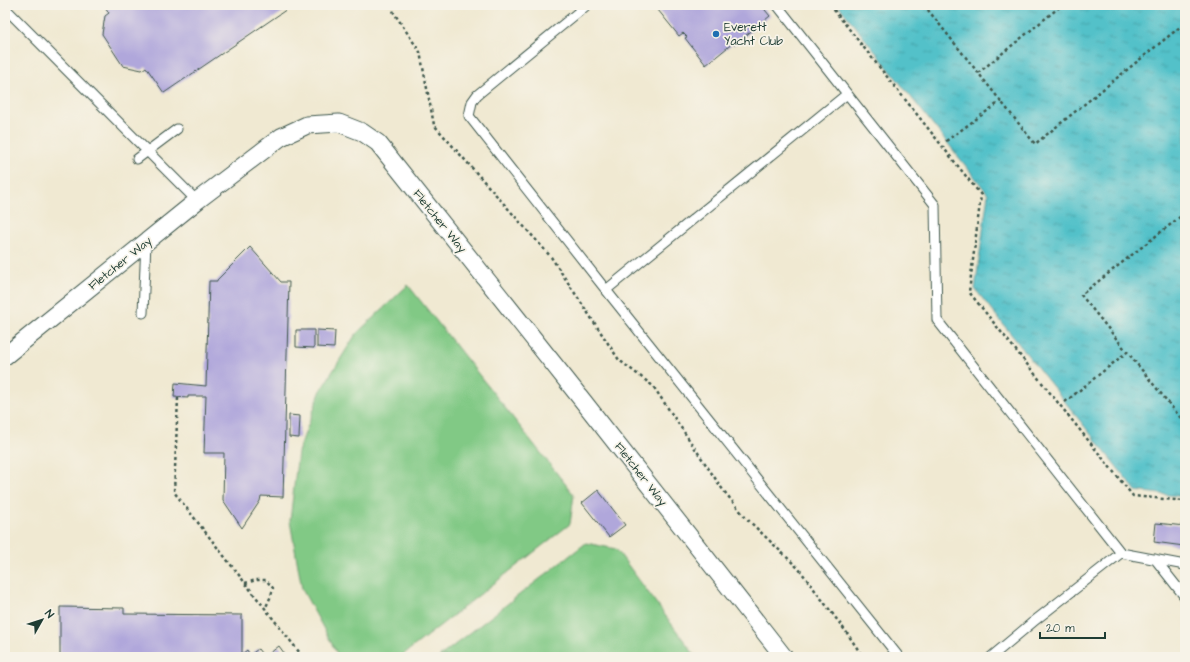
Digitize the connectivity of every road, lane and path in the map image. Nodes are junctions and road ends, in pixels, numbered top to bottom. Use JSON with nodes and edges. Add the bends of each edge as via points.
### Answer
{"nodes":[{"id":1,"x":391,"y":5,"type":"edge"},
{"id":2,"x":587,"y":5,"type":"edge"},
{"id":3,"x":777,"y":5,"type":"edge"},
{"id":4,"x":830,"y":5,"type":"edge"},
{"id":5,"x":924,"y":5,"type":"edge"},
{"id":6,"x":1062,"y":5,"type":"edge"},
{"id":7,"x":5,"y":8,"type":"edge"},
{"id":8,"x":1185,"y":23,"type":"edge"},
{"id":9,"x":978,"y":73,"type":"junction"},
{"id":10,"x":847,"y":94,"type":"junction"},
{"id":11,"x":1001,"y":101,"type":"junction"},
{"id":12,"x":177,"y":129,"type":"dead end"},
{"id":13,"x":946,"y":141,"type":"dead end"},
{"id":14,"x":147,"y":151,"type":"junction"},
{"id":15,"x":137,"y":159,"type":"dead end"},
{"id":16,"x":198,"y":200,"type":"junction"},
{"id":17,"x":1185,"y":213,"type":"edge"},
{"id":18,"x":146,"y":242,"type":"junction"},
{"id":19,"x":606,"y":290,"type":"junction"},
{"id":20,"x":143,"y":313,"type":"dead end"},
{"id":21,"x":1127,"y":352,"type":"junction"},
{"id":22,"x":5,"y":356,"type":"edge"},
{"id":23,"x":178,"y":398,"type":"dead end"},
{"id":24,"x":1065,"y":402,"type":"dead end"},
{"id":25,"x":1185,"y":421,"type":"edge"},
{"id":26,"x":1185,"y":501,"type":"edge"},
{"id":27,"x":1121,"y":553,"type":"junction"},
{"id":28,"x":1155,"y":559,"type":"junction"},
{"id":29,"x":1185,"y":565,"type":"edge"},
{"id":30,"x":245,"y":583,"type":"junction"},
{"id":31,"x":1185,"y":597,"type":"edge"},
{"id":32,"x":265,"y":609,"type":"junction"},
{"id":33,"x":303,"y":657,"type":"edge"},
{"id":34,"x":784,"y":657,"type":"edge"},
{"id":35,"x":863,"y":657,"type":"edge"},
{"id":36,"x":900,"y":657,"type":"edge"},
{"id":37,"x":990,"y":657,"type":"edge"}],
"edges":[{"from":1,"to":35,"type":"path","via":[[420,52],[434,125],[551,257],[620,360],[653,386],[722,490],[746,518],[799,569]]},
{"from":2,"to":19,"type":"lane","via":[[477,95],[472,102],[469,116]]},
{"from":3,"to":10,"type":"lane"},
{"from":4,"to":26,"type":"path","via":[[981,195],[969,292],[1133,496]]},
{"from":5,"to":9,"type":"path"},
{"from":6,"to":9,"type":"path"},
{"from":7,"to":14,"type":"lane"},
{"from":8,"to":11,"type":"path","via":[[1035,144]]},
{"from":9,"to":11,"type":"path"},
{"from":10,"to":19,"type":"lane"},
{"from":10,"to":27,"type":"lane","via":[[935,205],[937,320]]},
{"from":11,"to":13,"type":"path"},
{"from":12,"to":14,"type":"lane"},
{"from":14,"to":15,"type":"lane"},
{"from":14,"to":16,"type":"lane"},
{"from":16,"to":18,"type":"street","name":"Fletcher Way"},
{"from":16,"to":34,"type":"street","name":"Fletcher Way","via":[[281,137],[307,125],[339,123],[362,132],[378,143]]},
{"from":17,"to":21,"type":"path","via":[[1081,295]]},
{"from":18,"to":20,"type":"lane"},
{"from":18,"to":22,"type":"street","name":"Fletcher Way"},
{"from":19,"to":36,"type":"lane"},
{"from":21,"to":24,"type":"path"},
{"from":21,"to":25,"type":"path"},
{"from":23,"to":30,"type":"path","via":[[174,492]]},
{"from":27,"to":28,"type":"lane"},
{"from":27,"to":37,"type":"lane"},
{"from":28,"to":29,"type":"lane"},
{"from":28,"to":31,"type":"lane"},
{"from":30,"to":32,"type":"path"},
{"from":30,"to":32,"type":"path","via":[[266,580],[273,588]]},
{"from":32,"to":33,"type":"path"}]}
